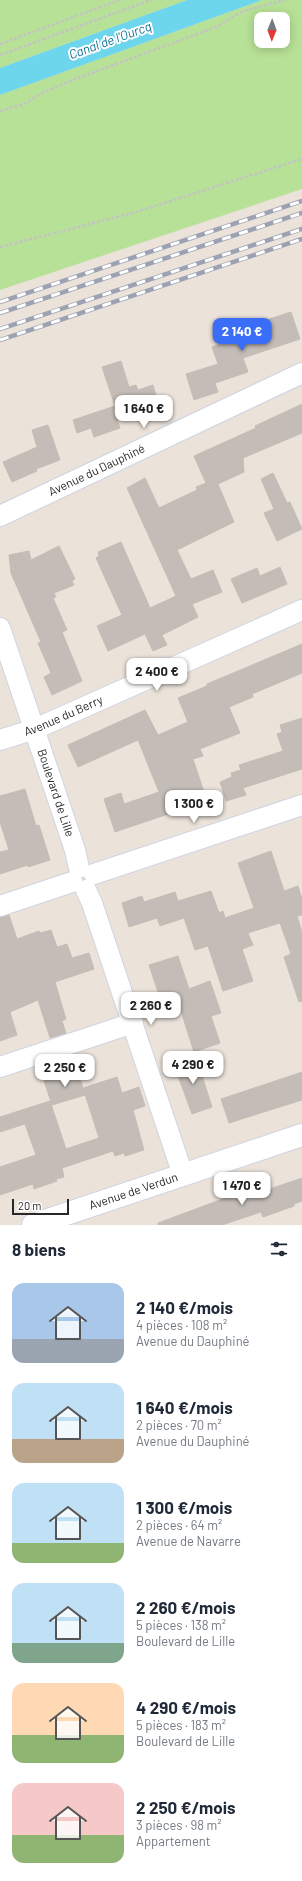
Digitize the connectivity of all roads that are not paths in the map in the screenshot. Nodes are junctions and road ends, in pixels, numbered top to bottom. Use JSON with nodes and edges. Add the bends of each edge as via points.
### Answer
{"nodes":[{"id":1,"x":302,"y":373,"type":"edge"},
{"id":2,"x":0,"y":516,"type":"edge"},
{"id":3,"x":302,"y":610,"type":"edge"},
{"id":4,"x":0,"y":628,"type":"edge"},
{"id":5,"x":35,"y":729,"type":"junction"},
{"id":6,"x":0,"y":740,"type":"edge"},
{"id":7,"x":302,"y":805,"type":"edge"},
{"id":8,"x":83,"y":878,"type":"junction"},
{"id":9,"x":0,"y":906,"type":"edge"},
{"id":10,"x":133,"y":1023,"type":"junction"},
{"id":11,"x":0,"y":1067,"type":"edge"},
{"id":12,"x":302,"y":1135,"type":"edge"},
{"id":13,"x":183,"y":1175,"type":"junction"},
{"id":14,"x":32,"y":1225,"type":"edge"}],
"edges":[{"from":1,"to":2,"type":"street","name":"Avenue du Dauphiné"},
{"from":3,"to":5,"type":"street","name":"Avenue du Berry"},
{"from":4,"to":5,"type":"street","name":"Boulevard de Lille"},
{"from":5,"to":6,"type":"street","name":"Avenue du Berry"},
{"from":5,"to":8,"type":"street","name":"Boulevard de Lille"},
{"from":7,"to":8,"type":"street"},
{"from":8,"to":9,"type":"street"},
{"from":8,"to":10,"type":"street","name":"Boulevard de Lille"},
{"from":10,"to":11,"type":"street"},
{"from":10,"to":13,"type":"street","name":"Boulevard de Lille"},
{"from":12,"to":13,"type":"street","name":"Avenue de Verdun"},
{"from":13,"to":14,"type":"street","name":"Avenue de Verdun"}]}
